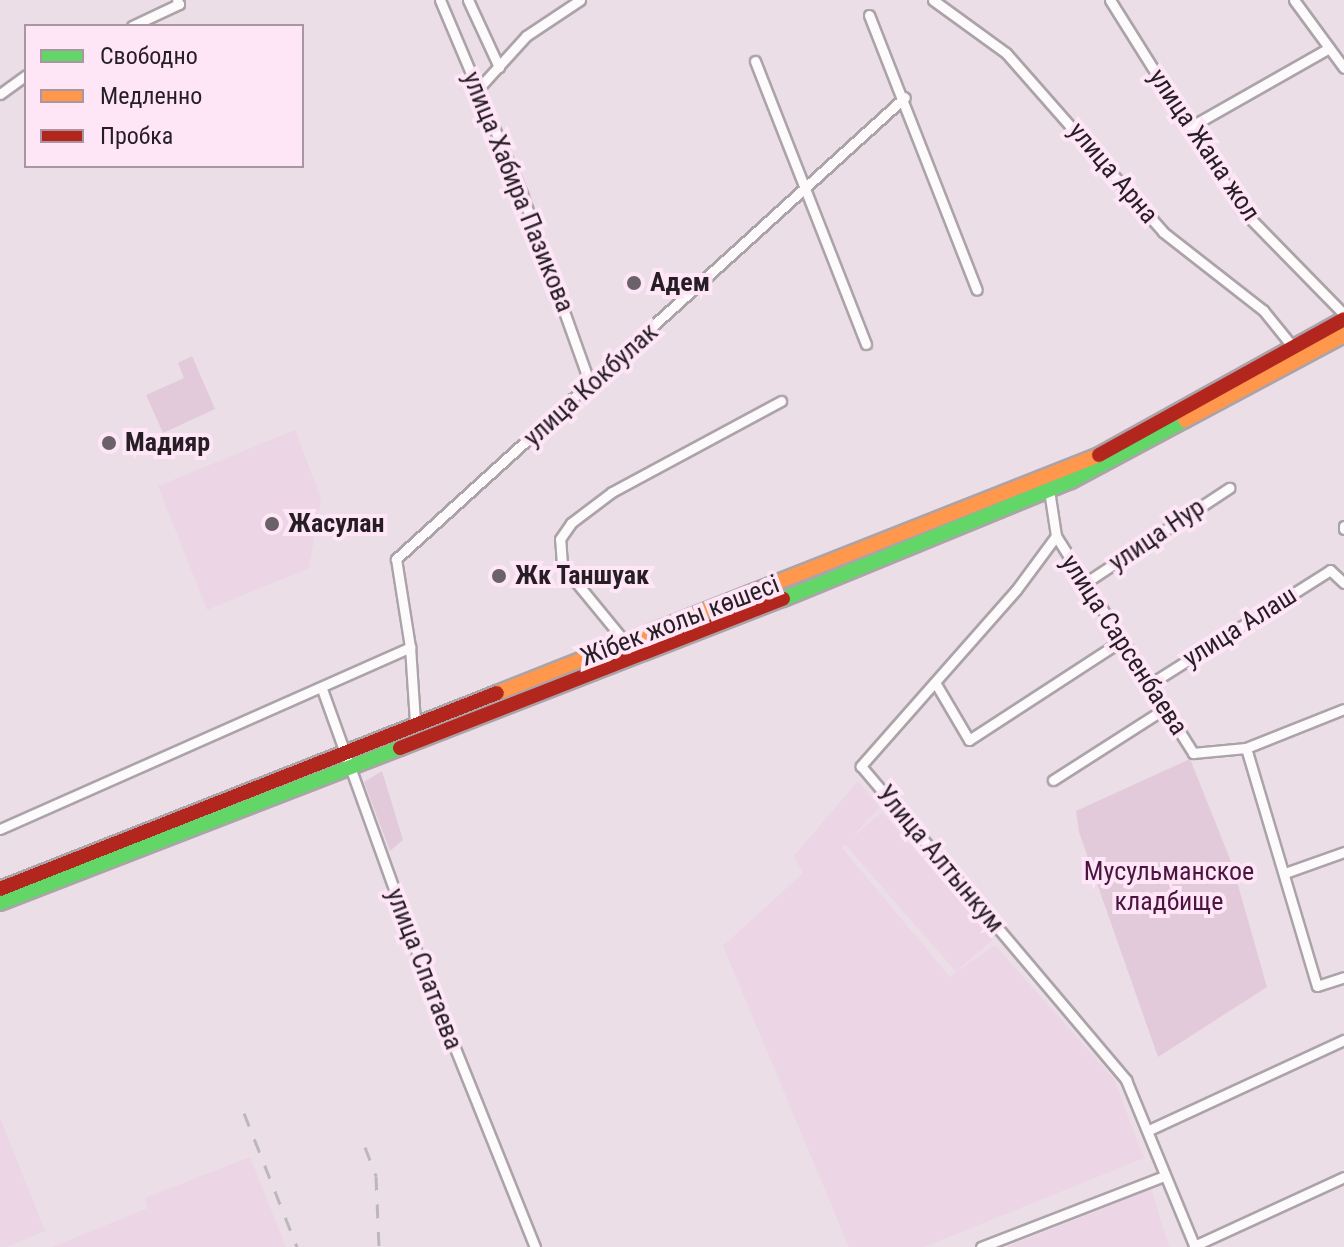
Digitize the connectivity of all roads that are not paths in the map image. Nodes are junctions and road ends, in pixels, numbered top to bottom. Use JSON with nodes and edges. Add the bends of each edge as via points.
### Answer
{"nodes":[{"id":1,"x":177,"y":0,"type":"edge"},
{"id":2,"x":440,"y":0,"type":"edge"},
{"id":3,"x":468,"y":0,"type":"edge"},
{"id":4,"x":580,"y":0,"type":"edge"},
{"id":5,"x":933,"y":0,"type":"edge"},
{"id":6,"x":1110,"y":0,"type":"edge"},
{"id":7,"x":1294,"y":0,"type":"edge"},
{"id":8,"x":562,"y":5,"type":"edge"},
{"id":9,"x":869,"y":15,"type":"dead end"},
{"id":10,"x":136,"y":24,"type":"edge"},
{"id":11,"x":1329,"y":48,"type":"junction"},
{"id":12,"x":755,"y":61,"type":"dead end"},
{"id":13,"x":499,"y":67,"type":"junction"},
{"id":14,"x":1344,"y":68,"type":"edge"},
{"id":15,"x":24,"y":76,"type":"edge"},
{"id":16,"x":478,"y":89,"type":"junction"},
{"id":17,"x":0,"y":94,"type":"edge"},
{"id":18,"x":905,"y":97,"type":"junction"},
{"id":19,"x":1190,"y":127,"type":"junction"},
{"id":20,"x":803,"y":190,"type":"junction"},
{"id":21,"x":977,"y":290,"type":"dead end"},
{"id":22,"x":1344,"y":316,"type":"edge"},
{"id":23,"x":1344,"y":335,"type":"edge"},
{"id":24,"x":866,"y":344,"type":"dead end"},
{"id":25,"x":1293,"y":347,"type":"junction"},
{"id":26,"x":591,"y":387,"type":"junction"},
{"id":27,"x":781,"y":401,"type":"dead end"},
{"id":28,"x":1229,"y":488,"type":"dead end"},
{"id":29,"x":1049,"y":490,"type":"junction"},
{"id":30,"x":1056,"y":536,"type":"junction"},
{"id":31,"x":1085,"y":583,"type":"junction"},
{"id":32,"x":1344,"y":583,"type":"edge"},
{"id":33,"x":1121,"y":641,"type":"junction"},
{"id":34,"x":626,"y":643,"type":"junction"},
{"id":35,"x":410,"y":647,"type":"junction"},
{"id":36,"x":936,"y":684,"type":"junction"},
{"id":37,"x":1150,"y":684,"type":"junction"},
{"id":38,"x":322,"y":689,"type":"junction"},
{"id":39,"x":1164,"y":709,"type":"junction"},
{"id":40,"x":1344,"y":709,"type":"edge"},
{"id":41,"x":415,"y":722,"type":"junction"},
{"id":42,"x":1246,"y":748,"type":"junction"},
{"id":43,"x":345,"y":758,"type":"junction"},
{"id":44,"x":1053,"y":780,"type":"dead end"},
{"id":45,"x":0,"y":829,"type":"edge"},
{"id":46,"x":1344,"y":852,"type":"edge"},
{"id":47,"x":1285,"y":873,"type":"junction"},
{"id":48,"x":0,"y":889,"type":"edge"},
{"id":49,"x":0,"y":903,"type":"edge"},
{"id":50,"x":1344,"y":977,"type":"edge"},
{"id":51,"x":1344,"y":1040,"type":"edge"},
{"id":52,"x":1149,"y":1130,"type":"junction"},
{"id":53,"x":1164,"y":1176,"type":"junction"},
{"id":54,"x":1344,"y":1177,"type":"edge"},
{"id":55,"x":1195,"y":1246,"type":"edge"},
{"id":56,"x":535,"y":1247,"type":"edge"},
{"id":57,"x":981,"y":1247,"type":"edge"}],
"edges":[{"from":1,"to":10,"type":"street","via":[[179,4]]},
{"from":2,"to":16,"type":"street","name":"улица Хабира Пазикова"},
{"from":3,"to":13,"type":"street"},
{"from":4,"to":8,"type":"street"},
{"from":5,"to":25,"type":"street","name":"улица Арна","via":[[1006,53],[1163,232],[1263,310]]},
{"from":6,"to":19,"type":"street","name":"улица Жана жол"},
{"from":7,"to":11,"type":"street"},
{"from":8,"to":13,"type":"street"},
{"from":9,"to":18,"type":"street"},
{"from":11,"to":14,"type":"street"},
{"from":11,"to":19,"type":"street"},
{"from":12,"to":20,"type":"street"},
{"from":13,"to":16,"type":"street"},
{"from":15,"to":17,"type":"street"},
{"from":16,"to":26,"type":"street","name":"улица Хабира Пазикова"},
{"from":18,"to":20,"type":"street","name":"улица Кокбулак"},
{"from":18,"to":21,"type":"street"},
{"from":19,"to":22,"type":"street","name":"улица Жана жол","via":[[1241,209]]},
{"from":20,"to":24,"type":"street"},
{"from":20,"to":26,"type":"street","name":"улица Кокбулак"},
{"from":22,"to":25,"type":"main road","name":"Жібек жолы көшесі"},
{"from":23,"to":29,"type":"main road","name":"Жібек жолы көшесі","via":[[1114,461]]},
{"from":25,"to":34,"type":"main road","name":"Жібек жолы көшесі","via":[[1114,449]]},
{"from":26,"to":35,"type":"street","name":"улица Кокбулак","via":[[396,559]]},
{"from":27,"to":34,"type":"street","via":[[612,492],[571,523],[560,539],[562,565]]},
{"from":28,"to":31,"type":"street","name":"улица Нур"},
{"from":29,"to":30,"type":"street"},
{"from":29,"to":43,"type":"main road","name":"Жібек жолы көшесі","via":[[716,626]]},
{"from":30,"to":31,"type":"street","name":"улица Сарсенбаева"},
{"from":30,"to":36,"type":"street","name":"Улица Алтынкум"},
{"from":31,"to":33,"type":"street","name":"улица Сарсенбаева"},
{"from":32,"to":37,"type":"street","name":"улица Алаш","via":[[1330,570]]},
{"from":33,"to":36,"type":"street","via":[[969,740]]},
{"from":33,"to":37,"type":"street","name":"улица Сарсенбаева"},
{"from":34,"to":41,"type":"main road","name":"Жібек жолы көшесі"},
{"from":35,"to":38,"type":"street"},
{"from":35,"to":41,"type":"street","name":"улица Кокбулак"},
{"from":36,"to":52,"type":"street","name":"Улица Алтынкум","via":[[861,766],[1126,1080]]},
{"from":37,"to":39,"type":"street","name":"улица Сарсенбаева"},
{"from":38,"to":43,"type":"street","name":"улица Спатаева"},
{"from":38,"to":45,"type":"street"},
{"from":39,"to":42,"type":"street","name":"улица Сарсенбаева","via":[[1193,753]]},
{"from":39,"to":44,"type":"street"},
{"from":40,"to":42,"type":"street"},
{"from":41,"to":43,"type":"main road","name":"Жібек жолы көшесі"},
{"from":42,"to":47,"type":"street"},
{"from":43,"to":48,"type":"main road","name":"Жібек жолы көшесі"},
{"from":43,"to":49,"type":"main road","name":"Жібек жолы көшесі"},
{"from":43,"to":56,"type":"street","name":"улица Спатаева"},
{"from":46,"to":47,"type":"street"},
{"from":47,"to":50,"type":"street","via":[[1317,986]]},
{"from":51,"to":52,"type":"street"},
{"from":52,"to":53,"type":"street","name":"Улица Алтынкум"},
{"from":53,"to":55,"type":"street","name":"Улица Алтынкум"},
{"from":53,"to":57,"type":"street"},
{"from":54,"to":55,"type":"street"}]}
